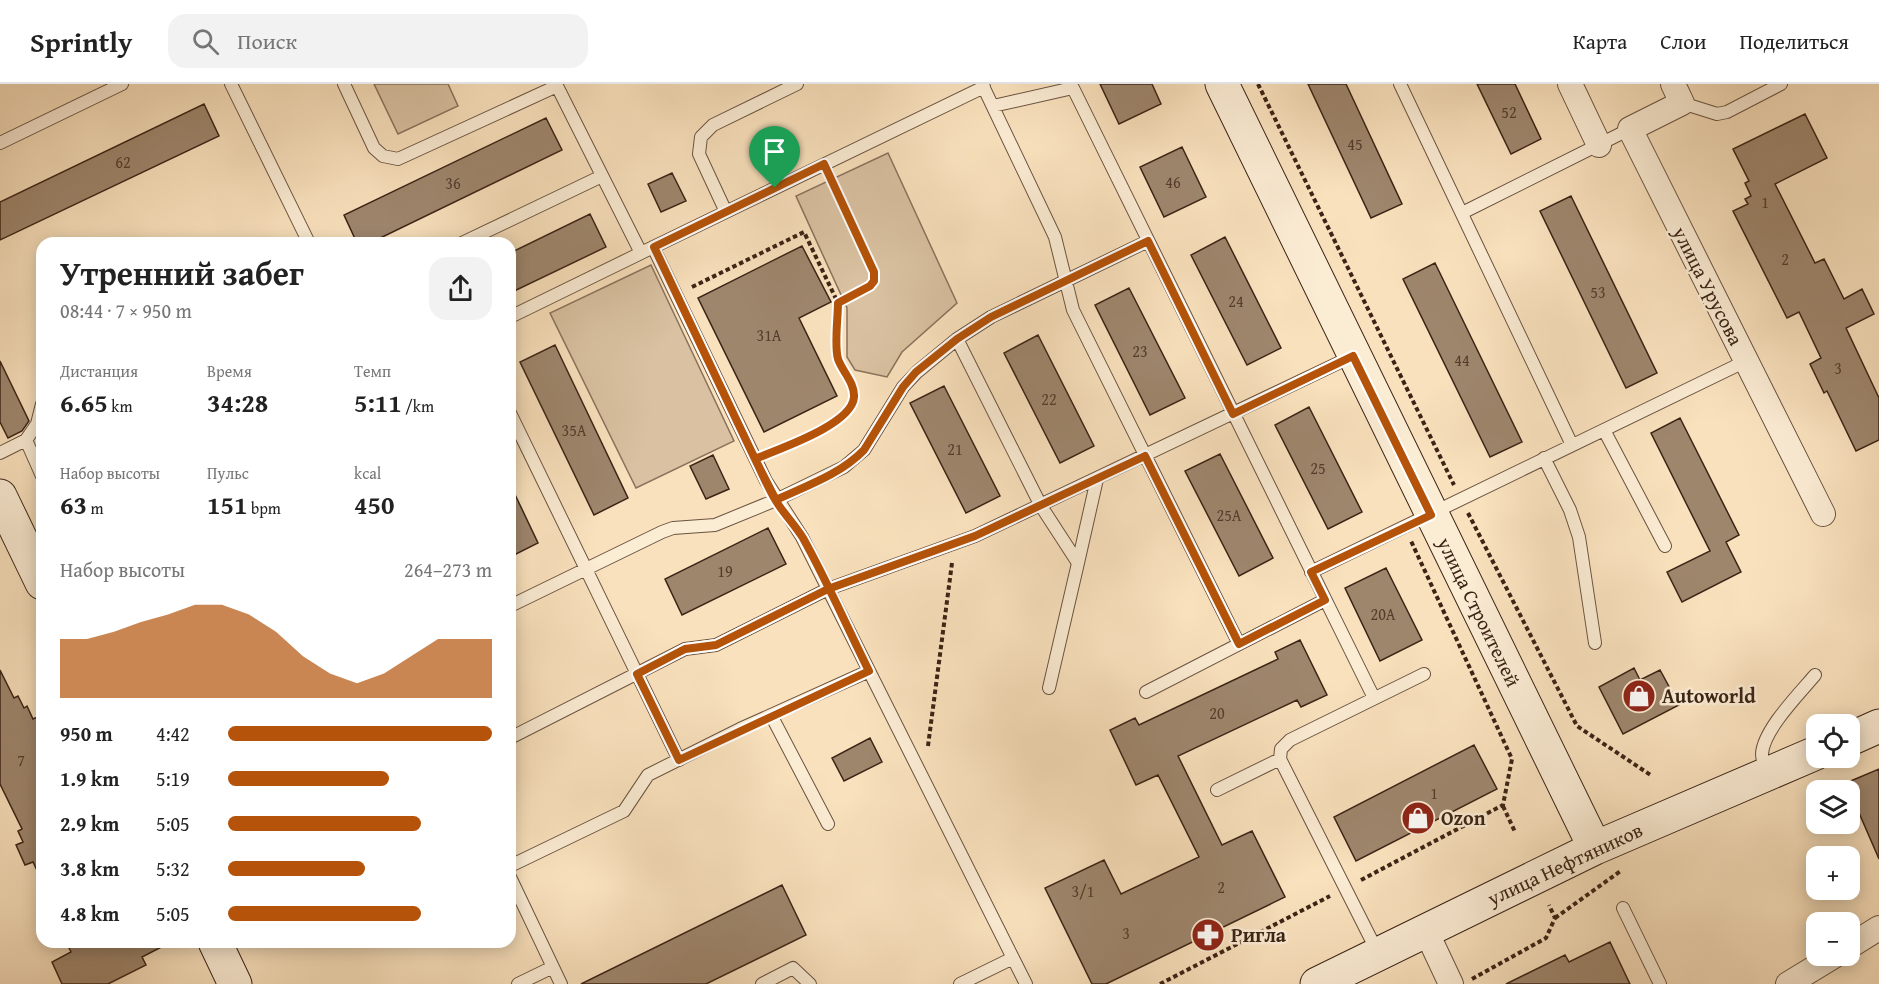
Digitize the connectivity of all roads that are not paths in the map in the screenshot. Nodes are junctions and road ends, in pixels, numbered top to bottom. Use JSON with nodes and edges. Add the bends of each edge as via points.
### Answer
{"nodes":[{"id":1,"x":122,"y":84,"type":"edge"},
{"id":2,"x":231,"y":84,"type":"edge"},
{"id":3,"x":344,"y":84,"type":"edge"},
{"id":4,"x":797,"y":84,"type":"edge"},
{"id":5,"x":1222,"y":84,"type":"edge"},
{"id":6,"x":1400,"y":84,"type":"edge"},
{"id":7,"x":1570,"y":84,"type":"edge"},
{"id":8,"x":1781,"y":84,"type":"edge"},
{"id":9,"x":556,"y":85,"type":"edge"},
{"id":10,"x":983,"y":86,"type":"edge"},
{"id":11,"x":1677,"y":94,"type":"edge"},
{"id":12,"x":993,"y":106,"type":"junction"},
{"id":13,"x":1629,"y":129,"type":"junction"},
{"id":14,"x":0,"y":143,"type":"edge"},
{"id":15,"x":1599,"y":145,"type":"junction"},
{"id":16,"x":602,"y":176,"type":"junction"},
{"id":17,"x":726,"y":212,"type":"junction"},
{"id":18,"x":1462,"y":213,"type":"junction"},
{"id":19,"x":306,"y":237,"type":"edge"},
{"id":20,"x":475,"y":237,"type":"edge"},
{"id":21,"x":1148,"y":241,"type":"junction"},
{"id":22,"x":654,"y":247,"type":"junction"},
{"id":23,"x":641,"y":253,"type":"junction"},
{"id":24,"x":1065,"y":282,"type":"junction"},
{"id":25,"x":516,"y":314,"type":"edge"},
{"id":26,"x":957,"y":339,"type":"junction"},
{"id":27,"x":1353,"y":356,"type":"junction"},
{"id":28,"x":1746,"y":361,"type":"junction"},
{"id":29,"x":1233,"y":414,"type":"junction"},
{"id":30,"x":36,"y":425,"type":"edge"},
{"id":31,"x":516,"y":425,"type":"edge"},
{"id":32,"x":1604,"y":430,"type":"junction"},
{"id":33,"x":26,"y":440,"type":"junction"},
{"id":34,"x":1572,"y":445,"type":"junction"},
{"id":35,"x":0,"y":453,"type":"edge"},
{"id":36,"x":1145,"y":456,"type":"junction"},
{"id":37,"x":1544,"y":458,"type":"junction"},
{"id":38,"x":36,"y":462,"type":"edge"},
{"id":39,"x":1097,"y":479,"type":"junction"},
{"id":40,"x":0,"y":496,"type":"edge"},
{"id":41,"x":776,"y":500,"type":"junction"},
{"id":42,"x":1041,"y":506,"type":"junction"},
{"id":43,"x":1823,"y":514,"type":"dead end"},
{"id":44,"x":1418,"y":521,"type":"junction"},
{"id":45,"x":1665,"y":546,"type":"dead end"},
{"id":46,"x":1077,"y":563,"type":"junction"},
{"id":47,"x":586,"y":569,"type":"junction"},
{"id":48,"x":36,"y":571,"type":"edge"},
{"id":49,"x":1311,"y":572,"type":"junction"},
{"id":50,"x":828,"y":589,"type":"junction"},
{"id":51,"x":1325,"y":600,"type":"junction"},
{"id":52,"x":516,"y":603,"type":"edge"},
{"id":53,"x":1595,"y":643,"type":"dead end"},
{"id":54,"x":1239,"y":644,"type":"junction"},
{"id":55,"x":869,"y":671,"type":"junction"},
{"id":56,"x":637,"y":674,"type":"junction"},
{"id":57,"x":1424,"y":674,"type":"dead end"},
{"id":58,"x":1815,"y":675,"type":"dead end"},
{"id":59,"x":1049,"y":688,"type":"dead end"},
{"id":60,"x":1146,"y":693,"type":"dead end"},
{"id":61,"x":1374,"y":698,"type":"junction"},
{"id":62,"x":771,"y":715,"type":"junction"},
{"id":63,"x":1879,"y":726,"type":"edge"},
{"id":64,"x":516,"y":735,"type":"edge"},
{"id":65,"x":1860,"y":735,"type":"edge"},
{"id":66,"x":1806,"y":757,"type":"edge"},
{"id":67,"x":1280,"y":759,"type":"junction"},
{"id":68,"x":679,"y":760,"type":"junction"},
{"id":69,"x":1767,"y":774,"type":"junction"},
{"id":70,"x":1217,"y":790,"type":"dead end"},
{"id":71,"x":828,"y":824,"type":"dead end"},
{"id":72,"x":1595,"y":848,"type":"junction"},
{"id":73,"x":516,"y":863,"type":"edge"},
{"id":74,"x":516,"y":890,"type":"edge"},
{"id":75,"x":1623,"y":908,"type":"dead end"},
{"id":76,"x":1879,"y":928,"type":"edge"},
{"id":77,"x":1426,"y":931,"type":"junction"},
{"id":78,"x":1860,"y":940,"type":"edge"},
{"id":79,"x":218,"y":948,"type":"edge"},
{"id":80,"x":1379,"y":954,"type":"junction"},
{"id":81,"x":1013,"y":958,"type":"junction"},
{"id":82,"x":553,"y":966,"type":"junction"},
{"id":83,"x":1818,"y":966,"type":"edge"},
{"id":84,"x":235,"y":984,"type":"edge"},
{"id":85,"x":518,"y":984,"type":"edge"},
{"id":86,"x":561,"y":984,"type":"edge"},
{"id":87,"x":762,"y":984,"type":"edge"},
{"id":88,"x":810,"y":984,"type":"edge"},
{"id":89,"x":960,"y":984,"type":"edge"},
{"id":90,"x":1026,"y":984,"type":"edge"},
{"id":91,"x":1317,"y":984,"type":"edge"},
{"id":92,"x":1451,"y":984,"type":"edge"},
{"id":93,"x":1660,"y":984,"type":"edge"},
{"id":94,"x":1788,"y":984,"type":"edge"}],
"edges":[{"from":1,"to":14,"type":"lane"},
{"from":2,"to":19,"type":"lane"},
{"from":3,"to":9,"type":"lane","via":[[374,148],[383,156],[398,159]]},
{"from":4,"to":17,"type":"lane","via":[[713,125],[701,137],[699,154]]},
{"from":5,"to":27,"type":"main road","name":"улица Строителей"},
{"from":6,"to":18,"type":"lane"},
{"from":7,"to":15,"type":"street"},
{"from":8,"to":11,"type":"lane","via":[[1717,114]]},
{"from":9,"to":16,"type":"lane"},
{"from":10,"to":12,"type":"lane"},
{"from":10,"to":17,"type":"lane"},
{"from":11,"to":13,"type":"street"},
{"from":12,"to":21,"type":"lane","via":[[1073,88]]},
{"from":12,"to":24,"type":"lane","via":[[1055,237]]},
{"from":13,"to":15,"type":"lane"},
{"from":13,"to":28,"type":"street","name":"улица Урусова"},
{"from":15,"to":18,"type":"lane"},
{"from":16,"to":20,"type":"lane"},
{"from":16,"to":23,"type":"lane"},
{"from":17,"to":22,"type":"lane"},
{"from":18,"to":34,"type":"lane"},
{"from":21,"to":24,"type":"lane"},
{"from":21,"to":29,"type":"lane"},
{"from":22,"to":23,"type":"lane"},
{"from":22,"to":41,"type":"lane"},
{"from":23,"to":25,"type":"lane"},
{"from":24,"to":26,"type":"lane","via":[[991,317]]},
{"from":24,"to":36,"type":"lane","via":[[1073,310]]},
{"from":26,"to":41,"type":"lane","via":[[903,387],[856,459]]},
{"from":26,"to":42,"type":"lane"},
{"from":27,"to":29,"type":"lane"},
{"from":27,"to":44,"type":"main road","name":"улица Строителей"},
{"from":28,"to":32,"type":"lane"},
{"from":28,"to":43,"type":"street","name":"улица Урусова"},
{"from":29,"to":36,"type":"lane"},
{"from":29,"to":49,"type":"lane"},
{"from":30,"to":33,"type":"lane"},
{"from":31,"to":47,"type":"lane"},
{"from":32,"to":34,"type":"lane"},
{"from":32,"to":45,"type":"lane"},
{"from":33,"to":35,"type":"lane"},
{"from":33,"to":38,"type":"lane"},
{"from":34,"to":37,"type":"lane"},
{"from":36,"to":39,"type":"lane"},
{"from":36,"to":54,"type":"lane"},
{"from":37,"to":44,"type":"lane"},
{"from":37,"to":53,"type":"lane","via":[[1580,537]]},
{"from":39,"to":42,"type":"lane"},
{"from":39,"to":46,"type":"lane"},
{"from":40,"to":48,"type":"main road"},
{"from":41,"to":47,"type":"lane","via":[[716,525],[673,528]]},
{"from":41,"to":50,"type":"lane","via":[[802,537]]},
{"from":42,"to":46,"type":"lane"},
{"from":42,"to":50,"type":"lane","via":[[955,544]]},
{"from":44,"to":49,"type":"lane"},
{"from":44,"to":72,"type":"main road","name":"улица Строителей"},
{"from":46,"to":59,"type":"lane"},
{"from":47,"to":52,"type":"lane"},
{"from":47,"to":56,"type":"lane"},
{"from":49,"to":51,"type":"lane"},
{"from":50,"to":55,"type":"lane"},
{"from":50,"to":56,"type":"lane","via":[[716,645],[685,649]]},
{"from":51,"to":54,"type":"lane"},
{"from":51,"to":61,"type":"lane"},
{"from":54,"to":60,"type":"lane"},
{"from":55,"to":62,"type":"lane"},
{"from":55,"to":81,"type":"lane"},
{"from":56,"to":64,"type":"lane"},
{"from":56,"to":68,"type":"lane"},
{"from":57,"to":61,"type":"lane"},
{"from":58,"to":69,"type":"lane","via":[[1767,740],[1762,755]]},
{"from":61,"to":67,"type":"lane","via":[[1290,740],[1281,748]]},
{"from":62,"to":68,"type":"lane"},
{"from":62,"to":71,"type":"lane"},
{"from":63,"to":65,"type":"main road"},
{"from":66,"to":69,"type":"main road","name":"улица Нефтяников"},
{"from":67,"to":70,"type":"lane"},
{"from":67,"to":80,"type":"lane"},
{"from":68,"to":73,"type":"lane","via":[[648,775],[624,811]]},
{"from":69,"to":72,"type":"main road","name":"улица Нефтяников"},
{"from":72,"to":77,"type":"main road","name":"улица Нефтяников"},
{"from":74,"to":82,"type":"lane"},
{"from":75,"to":93,"type":"lane"},
{"from":76,"to":78,"type":"street"},
{"from":77,"to":80,"type":"main road","name":"улица Нефтяников"},
{"from":77,"to":92,"type":"street"},
{"from":79,"to":84,"type":"main road"},
{"from":80,"to":91,"type":"main road","name":"улица Нефтяников"},
{"from":81,"to":89,"type":"lane"},
{"from":81,"to":90,"type":"lane"},
{"from":82,"to":85,"type":"lane"},
{"from":82,"to":86,"type":"lane"},
{"from":83,"to":94,"type":"street"},
{"from":87,"to":88,"type":"lane","via":[[793,968]]}]}
